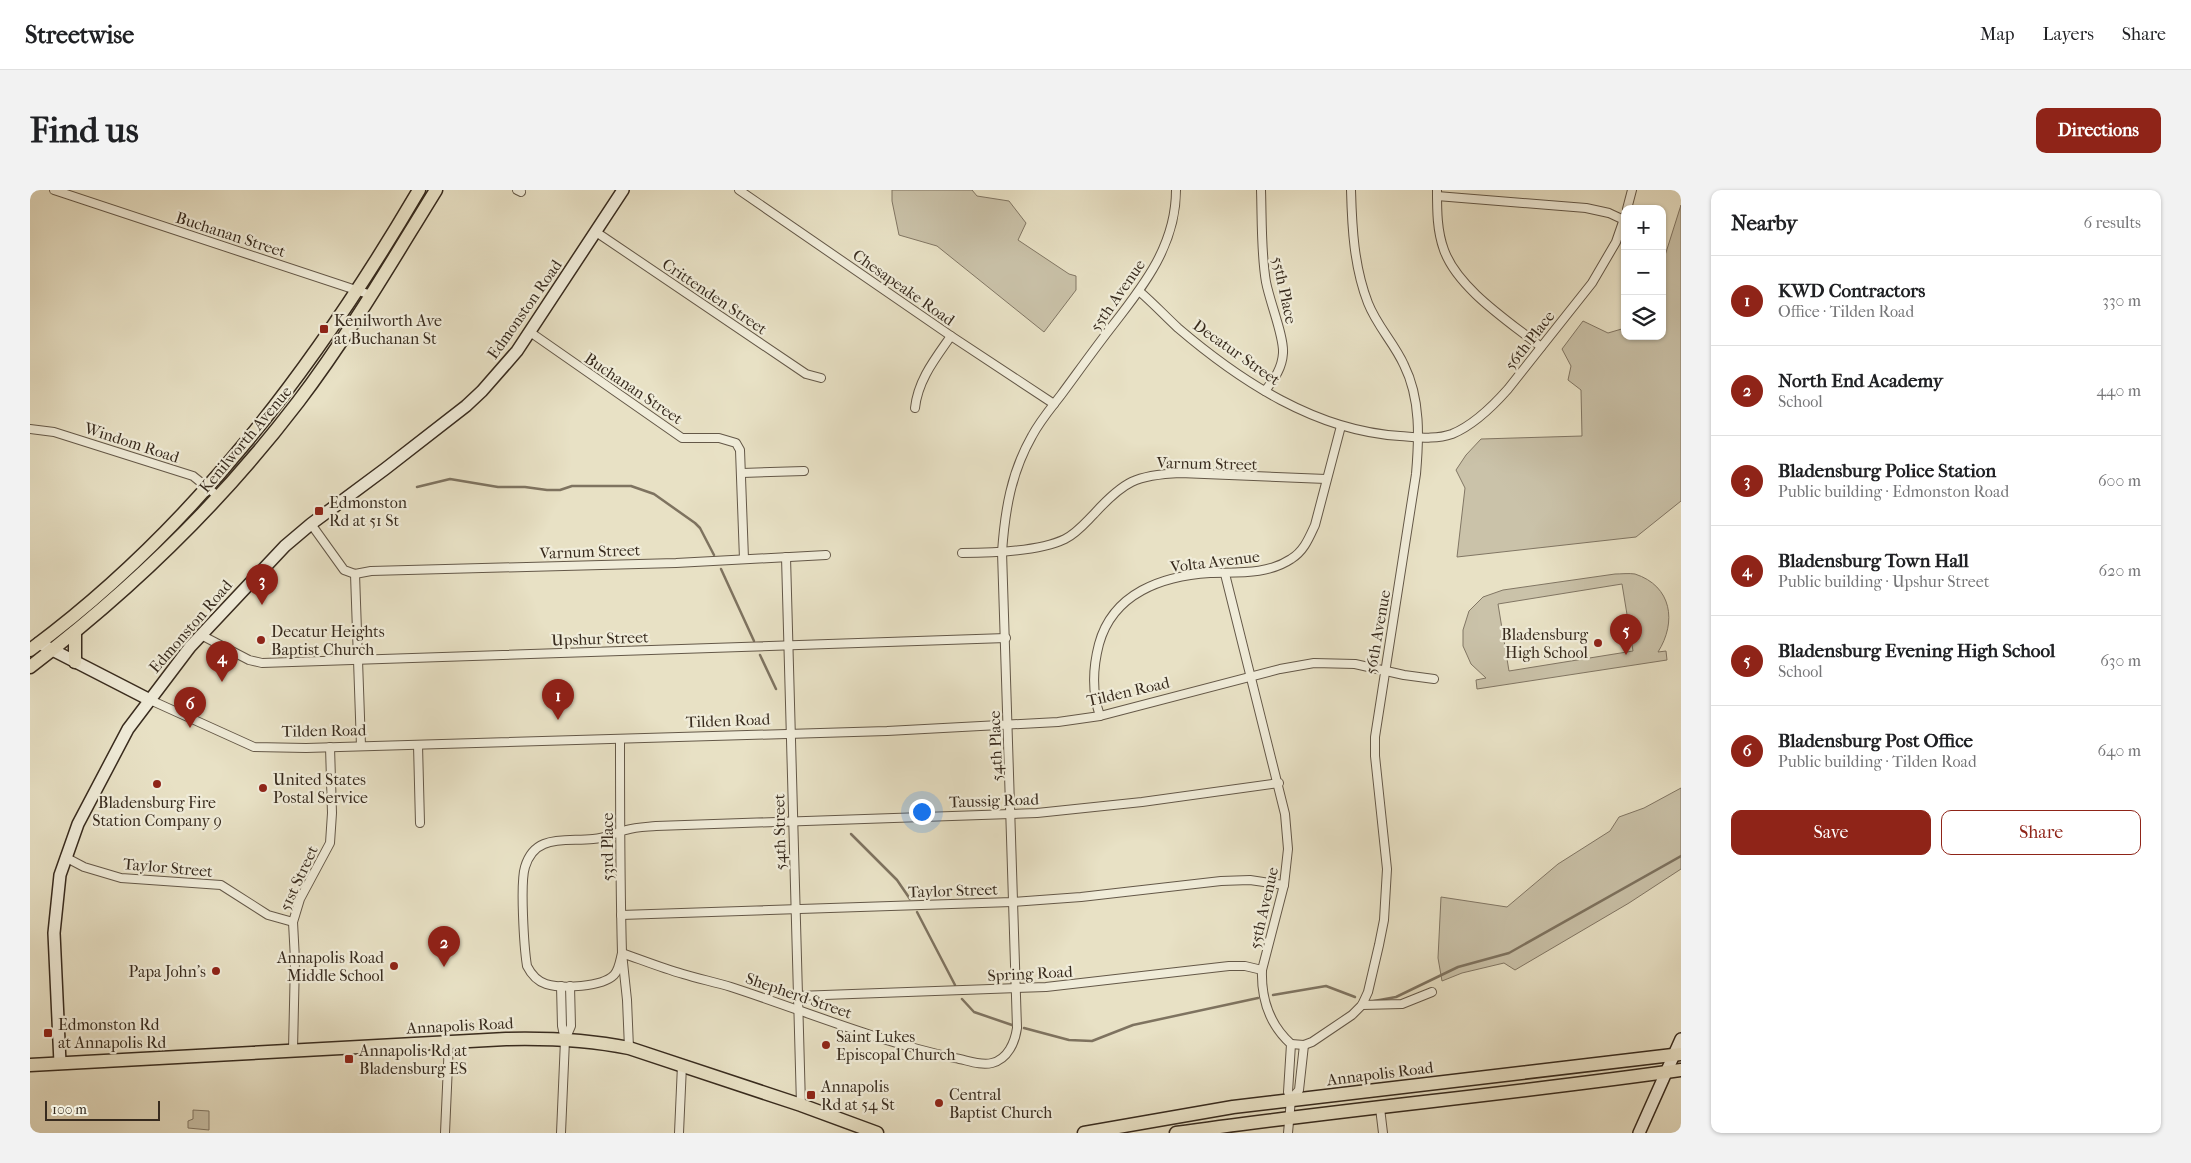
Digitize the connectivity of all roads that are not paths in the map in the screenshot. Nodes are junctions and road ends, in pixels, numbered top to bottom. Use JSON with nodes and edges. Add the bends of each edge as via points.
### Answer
{"nodes":[{"id":1,"x":54,"y":190,"type":"edge"},
{"id":2,"x":419,"y":190,"type":"edge"},
{"id":3,"x":436,"y":190,"type":"edge"},
{"id":4,"x":623,"y":190,"type":"edge"},
{"id":5,"x":740,"y":190,"type":"edge"},
{"id":6,"x":1176,"y":190,"type":"edge"},
{"id":7,"x":1261,"y":190,"type":"edge"},
{"id":8,"x":1351,"y":190,"type":"edge"},
{"id":9,"x":1632,"y":190,"type":"edge"},
{"id":10,"x":70,"y":192,"type":"edge"},
{"id":11,"x":1437,"y":193,"type":"edge"},
{"id":12,"x":1628,"y":205,"type":"edge"},
{"id":13,"x":1621,"y":217,"type":"edge"},
{"id":14,"x":1621,"y":227,"type":"edge"},
{"id":15,"x":596,"y":232,"type":"junction"},
{"id":16,"x":357,"y":290,"type":"junction"},
{"id":17,"x":1140,"y":291,"type":"junction"},
{"id":18,"x":371,"y":295,"type":"junction"},
{"id":19,"x":530,"y":332,"type":"junction"},
{"id":20,"x":951,"y":336,"type":"junction"},
{"id":21,"x":1541,"y":346,"type":"junction"},
{"id":22,"x":820,"y":378,"type":"dead end"},
{"id":23,"x":1265,"y":391,"type":"junction"},
{"id":24,"x":1054,"y":404,"type":"junction"},
{"id":25,"x":915,"y":408,"type":"dead end"},
{"id":26,"x":1341,"y":426,"type":"junction"},
{"id":27,"x":30,"y":429,"type":"edge"},
{"id":28,"x":1417,"y":437,"type":"junction"},
{"id":29,"x":741,"y":470,"type":"junction"},
{"id":30,"x":804,"y":471,"type":"dead end"},
{"id":31,"x":1326,"y":479,"type":"junction"},
{"id":32,"x":208,"y":487,"type":"junction"},
{"id":33,"x":219,"y":497,"type":"junction"},
{"id":34,"x":311,"y":524,"type":"junction"},
{"id":35,"x":1002,"y":552,"type":"junction"},
{"id":36,"x":962,"y":553,"type":"dead end"},
{"id":37,"x":826,"y":555,"type":"dead end"},
{"id":38,"x":786,"y":558,"type":"junction"},
{"id":39,"x":744,"y":559,"type":"junction"},
{"id":40,"x":355,"y":574,"type":"junction"},
{"id":41,"x":1224,"y":574,"type":"junction"},
{"id":42,"x":75,"y":632,"type":"junction"},
{"id":43,"x":202,"y":635,"type":"junction"},
{"id":44,"x":1006,"y":638,"type":"junction"},
{"id":45,"x":33,"y":644,"type":"edge"},
{"id":46,"x":788,"y":645,"type":"junction"},
{"id":47,"x":52,"y":650,"type":"junction"},
{"id":48,"x":358,"y":659,"type":"junction"},
{"id":49,"x":75,"y":662,"type":"junction"},
{"id":50,"x":30,"y":667,"type":"edge"},
{"id":51,"x":1384,"y":671,"type":"junction"},
{"id":52,"x":1250,"y":676,"type":"junction"},
{"id":53,"x":1434,"y":679,"type":"dead end"},
{"id":54,"x":148,"y":700,"type":"junction"},
{"id":55,"x":1100,"y":716,"type":"junction"},
{"id":56,"x":1008,"y":726,"type":"junction"},
{"id":57,"x":791,"y":734,"type":"junction"},
{"id":58,"x":620,"y":740,"type":"junction"},
{"id":59,"x":418,"y":745,"type":"junction"},
{"id":60,"x":361,"y":746,"type":"junction"},
{"id":61,"x":330,"y":747,"type":"junction"},
{"id":62,"x":1279,"y":782,"type":"junction"},
{"id":63,"x":1011,"y":814,"type":"junction"},
{"id":64,"x":793,"y":821,"type":"junction"},
{"id":65,"x":420,"y":823,"type":"dead end"},
{"id":66,"x":620,"y":832,"type":"junction"},
{"id":67,"x":65,"y":858,"type":"junction"},
{"id":68,"x":1284,"y":885,"type":"junction"},
{"id":69,"x":1012,"y":902,"type":"junction"},
{"id":70,"x":795,"y":910,"type":"junction"},
{"id":71,"x":621,"y":915,"type":"junction"},
{"id":72,"x":293,"y":922,"type":"junction"},
{"id":73,"x":622,"y":953,"type":"junction"},
{"id":74,"x":1262,"y":970,"type":"junction"},
{"id":75,"x":561,"y":986,"type":"junction"},
{"id":76,"x":570,"y":986,"type":"junction"},
{"id":77,"x":1016,"y":989,"type":"junction"},
{"id":78,"x":1432,"y":992,"type":"dead end"},
{"id":79,"x":797,"y":996,"type":"junction"},
{"id":80,"x":1362,"y":1005,"type":"junction"},
{"id":81,"x":798,"y":1009,"type":"junction"},
{"id":82,"x":1681,"y":1039,"type":"edge"},
{"id":83,"x":565,"y":1040,"type":"junction"},
{"id":84,"x":449,"y":1042,"type":"junction"},
{"id":85,"x":1291,"y":1044,"type":"junction"},
{"id":86,"x":1304,"y":1045,"type":"junction"},
{"id":87,"x":628,"y":1048,"type":"junction"},
{"id":88,"x":293,"y":1050,"type":"junction"},
{"id":89,"x":1678,"y":1054,"type":"edge"},
{"id":90,"x":968,"y":1060,"type":"joint"},
{"id":91,"x":60,"y":1063,"type":"junction"},
{"id":92,"x":30,"y":1065,"type":"edge"},
{"id":93,"x":682,"y":1066,"type":"junction"},
{"id":94,"x":1681,"y":1070,"type":"edge"},
{"id":95,"x":1666,"y":1072,"type":"junction"},
{"id":96,"x":1291,"y":1100,"type":"junction"},
{"id":97,"x":801,"y":1105,"type":"junction"},
{"id":98,"x":1380,"y":1108,"type":"junction"},
{"id":99,"x":1289,"y":1117,"type":"junction"},
{"id":100,"x":445,"y":1133,"type":"edge"},
{"id":101,"x":561,"y":1133,"type":"edge"},
{"id":102,"x":679,"y":1133,"type":"edge"},
{"id":103,"x":876,"y":1133,"type":"edge"},
{"id":104,"x":1084,"y":1133,"type":"edge"},
{"id":105,"x":1176,"y":1133,"type":"edge"},
{"id":106,"x":1288,"y":1133,"type":"edge"},
{"id":107,"x":1383,"y":1133,"type":"edge"},
{"id":108,"x":1639,"y":1133,"type":"edge"}],
"edges":[{"from":1,"to":10,"type":"street","name":"Buchanan Street"},
{"from":2,"to":16,"type":"main road","name":"Kenilworth Avenue"},
{"from":3,"to":18,"type":"main road","name":"Kenilworth Avenue"},
{"from":4,"to":15,"type":"street","name":"Edmonston Road"},
{"from":5,"to":20,"type":"street","name":"Chesapeake Road"},
{"from":6,"to":17,"type":"street","name":"55th Avenue","via":[[1166,244]]},
{"from":7,"to":23,"type":"street","name":"55th Place","via":[[1266,280],[1271,308],[1283,342],[1280,369]]},
{"from":8,"to":28,"type":"street","name":"56th Avenue","via":[[1359,274],[1375,319],[1411,382]]},
{"from":9,"to":12,"type":"street"},
{"from":10,"to":16,"type":"street","name":"Buchanan Street"},
{"from":11,"to":13,"type":"street","via":[[1586,208]]},
{"from":11,"to":21,"type":"street","via":[[1440,238],[1450,264],[1474,291]]},
{"from":14,"to":21,"type":"street","name":"56th Place","via":[[1592,283]]},
{"from":15,"to":19,"type":"street","name":"Edmonston Road"},
{"from":15,"to":22,"type":"street","name":"Crittenden Street","via":[[806,374]]},
{"from":16,"to":18,"type":"street","name":"Buchanan Street"},
{"from":16,"to":32,"type":"main road","name":"Kenilworth Avenue","via":[[290,388]]},
{"from":17,"to":23,"type":"street","name":"Decatur Street","via":[[1177,327]]},
{"from":17,"to":24,"type":"street","name":"55th Avenue"},
{"from":18,"to":33,"type":"main road","name":"Kenilworth Avenue","via":[[298,401]]},
{"from":19,"to":29,"type":"street","name":"Buchanan Street","via":[[682,438],[719,438],[736,443],[740,450]]},
{"from":19,"to":34,"type":"street","name":"Edmonston Road","via":[[503,368],[466,406]]},
{"from":20,"to":24,"type":"street","name":"Chesapeake Road"},
{"from":20,"to":25,"type":"street","via":[[926,371],[917,392]]},
{"from":21,"to":28,"type":"street","name":"56th Place","via":[[1498,401],[1469,425],[1443,436]]},
{"from":23,"to":26,"type":"street","name":"Decatur Street"},
{"from":24,"to":35,"type":"street","name":"54th Place","via":[[1032,436],[1014,476]]},
{"from":26,"to":28,"type":"street","name":"Decatur Street","via":[[1392,436]]},
{"from":26,"to":31,"type":"street","name":"Volta Avenue"},
{"from":27,"to":32,"type":"street","name":"Windom Road","via":[[61,434],[185,473]]},
{"from":28,"to":51,"type":"street","name":"56th Avenue","via":[[1413,497]]},
{"from":29,"to":30,"type":"street"},
{"from":29,"to":39,"type":"street"},
{"from":31,"to":35,"type":"street","name":"Varnum Street","via":[[1180,473],[1139,478],[1117,491],[1077,532],[1065,539]]},
{"from":31,"to":41,"type":"street","name":"Volta Avenue","via":[[1309,539],[1293,558],[1265,570]]},
{"from":32,"to":33,"type":"street","name":"Windom Road"},
{"from":32,"to":45,"type":"main road","name":"Kenilworth Avenue","via":[[134,563]]},
{"from":33,"to":42,"type":"main road","name":"Kenilworth Avenue","via":[[167,551]]},
{"from":34,"to":40,"type":"street","via":[[344,570]]},
{"from":34,"to":43,"type":"street","name":"Edmonston Road","via":[[274,557]]},
{"from":35,"to":36,"type":"street","name":"Varnum Street"},
{"from":35,"to":44,"type":"street","name":"54th Place"},
{"from":37,"to":38,"type":"street","name":"Varnum Street"},
{"from":38,"to":39,"type":"street","name":"Varnum Street"},
{"from":38,"to":46,"type":"street","name":"54th Street"},
{"from":39,"to":40,"type":"street","name":"Varnum Street"},
{"from":40,"to":48,"type":"street"},
{"from":41,"to":52,"type":"street","name":"55th Avenue"},
{"from":41,"to":55,"type":"street","name":"Volta Avenue","via":[[1196,574],[1160,581],[1135,594],[1113,613],[1100,639],[1094,671],[1095,698]]},
{"from":42,"to":47,"type":"main road","name":"Kenilworth Avenue"},
{"from":42,"to":49,"type":"main road"},
{"from":43,"to":48,"type":"street","name":"Upshur Street","via":[[255,662]]},
{"from":43,"to":54,"type":"street","name":"Edmonston Road"},
{"from":44,"to":46,"type":"street","name":"Upshur Street"},
{"from":44,"to":56,"type":"street","name":"54th Place"},
{"from":45,"to":47,"type":"street","name":"Tilden Road"},
{"from":46,"to":48,"type":"street","name":"Upshur Street"},
{"from":46,"to":57,"type":"street","name":"54th Street"},
{"from":47,"to":49,"type":"street","name":"Tilden Road"},
{"from":47,"to":50,"type":"main road","name":"Kenilworth Avenue"},
{"from":48,"to":60,"type":"street"},
{"from":49,"to":54,"type":"street","name":"Tilden Road"},
{"from":51,"to":52,"type":"street","name":"Tilden Road","via":[[1355,664],[1314,663]]},
{"from":51,"to":53,"type":"street","name":"Tilden Road"},
{"from":51,"to":80,"type":"street","name":"56th Avenue","via":[[1375,756],[1387,869],[1386,894],[1374,970]]},
{"from":52,"to":55,"type":"street","name":"Tilden Road"},
{"from":52,"to":62,"type":"street","name":"55th Avenue"},
{"from":54,"to":61,"type":"street","name":"Tilden Road","via":[[254,746]]},
{"from":54,"to":67,"type":"street","name":"Edmonston Road","via":[[113,753]]},
{"from":55,"to":56,"type":"street","name":"Tilden Road"},
{"from":56,"to":57,"type":"street","name":"Tilden Road"},
{"from":56,"to":63,"type":"street","name":"54th Place"},
{"from":57,"to":58,"type":"street","name":"Tilden Road"},
{"from":57,"to":64,"type":"street","name":"54th Street"},
{"from":58,"to":59,"type":"street","name":"Tilden Road"},
{"from":58,"to":66,"type":"street","name":"53rd Place"},
{"from":59,"to":60,"type":"street","name":"Tilden Road"},
{"from":59,"to":65,"type":"street"},
{"from":60,"to":61,"type":"street","name":"Tilden Road"},
{"from":61,"to":72,"type":"street","name":"51st Street","via":[[330,842],[300,899]]},
{"from":62,"to":63,"type":"street","name":"Taussig Road","via":[[1117,805]]},
{"from":62,"to":68,"type":"street","name":"55th Avenue","via":[[1287,833]]},
{"from":63,"to":64,"type":"street","name":"Taussig Road"},
{"from":63,"to":69,"type":"street","name":"54th Place"},
{"from":64,"to":66,"type":"street","name":"Taussig Road","via":[[656,826]]},
{"from":64,"to":70,"type":"street","name":"54th Street"},
{"from":66,"to":71,"type":"street","name":"53rd Place"},
{"from":66,"to":75,"type":"street","name":"53rd Place","via":[[594,839],[544,844],[527,859],[523,880],[527,966],[538,980]]},
{"from":67,"to":72,"type":"street","name":"Taylor Street","via":[[121,878],[221,885],[268,916]]},
{"from":67,"to":91,"type":"street","name":"Edmonston Road","via":[[54,928]]},
{"from":68,"to":69,"type":"street","name":"Taylor Street","via":[[1250,880],[1221,881]]},
{"from":68,"to":74,"type":"street","name":"55th Avenue"},
{"from":69,"to":70,"type":"street","name":"Taylor Street"},
{"from":69,"to":77,"type":"street","name":"54th Place"},
{"from":70,"to":71,"type":"street","name":"Taylor Street"},
{"from":70,"to":79,"type":"street","name":"54th Street"},
{"from":71,"to":73,"type":"street","name":"53rd Place"},
{"from":72,"to":88,"type":"street","name":"51st Street"},
{"from":73,"to":76,"type":"street","name":"53rd Place","via":[[617,970],[609,978],[596,984]]},
{"from":73,"to":81,"type":"street","name":"Shepherd Street"},
{"from":73,"to":87,"type":"street","name":"53rd Place"},
{"from":74,"to":77,"type":"street","name":"Spring Road","via":[[1250,966],[1229,966]]},
{"from":74,"to":85,"type":"street","name":"55th Avenue","via":[[1265,1004],[1276,1028]]},
{"from":75,"to":76,"type":"street","name":"53rd Place"},
{"from":75,"to":83,"type":"street"},
{"from":76,"to":83,"type":"street","via":[[571,1026]]},
{"from":77,"to":79,"type":"street","name":"Spring Road"},
{"from":77,"to":90,"type":"street","name":"54th Place","via":[[1017,1028],[1009,1051],[994,1062],[982,1064]]},
{"from":78,"to":80,"type":"street","via":[[1402,1004]]},
{"from":79,"to":81,"type":"street","name":"54th Street"},
{"from":80,"to":86,"type":"street","name":"56th Avenue","via":[[1343,1022]]},
{"from":81,"to":90,"type":"street","name":"Shepherd Street","via":[[903,1044]]},
{"from":81,"to":97,"type":"street","name":"54th Street"},
{"from":82,"to":89,"type":"street"},
{"from":83,"to":84,"type":"main road","name":"Annapolis Road","via":[[534,1038]]},
{"from":83,"to":87,"type":"main road","name":"Annapolis Road"},
{"from":83,"to":101,"type":"street"},
{"from":84,"to":88,"type":"main road","name":"Annapolis Road"},
{"from":84,"to":100,"type":"street"},
{"from":85,"to":86,"type":"street"},
{"from":85,"to":96,"type":"street","via":[[1288,1092]]},
{"from":86,"to":96,"type":"street","via":[[1299,1090]]},
{"from":87,"to":93,"type":"main road","name":"Annapolis Road"},
{"from":88,"to":91,"type":"main road","name":"Annapolis Road"},
{"from":89,"to":95,"type":"street"},
{"from":89,"to":96,"type":"main road","name":"Annapolis Road"},
{"from":91,"to":92,"type":"main road","name":"Annapolis Road"},
{"from":93,"to":97,"type":"main road","name":"Annapolis Road"},
{"from":93,"to":102,"type":"street"},
{"from":94,"to":95,"type":"main road","name":"Annapolis Road"},
{"from":95,"to":98,"type":"main road","name":"Annapolis Road"},
{"from":95,"to":108,"type":"street"},
{"from":96,"to":99,"type":"street"},
{"from":96,"to":104,"type":"main road","name":"Annapolis Road","via":[[1217,1109]]},
{"from":97,"to":103,"type":"main road","name":"Annapolis Road"},
{"from":98,"to":99,"type":"main road","name":"Annapolis Road"},
{"from":98,"to":107,"type":"street"},
{"from":99,"to":105,"type":"main road","name":"Annapolis Road"},
{"from":99,"to":106,"type":"street"}]}
